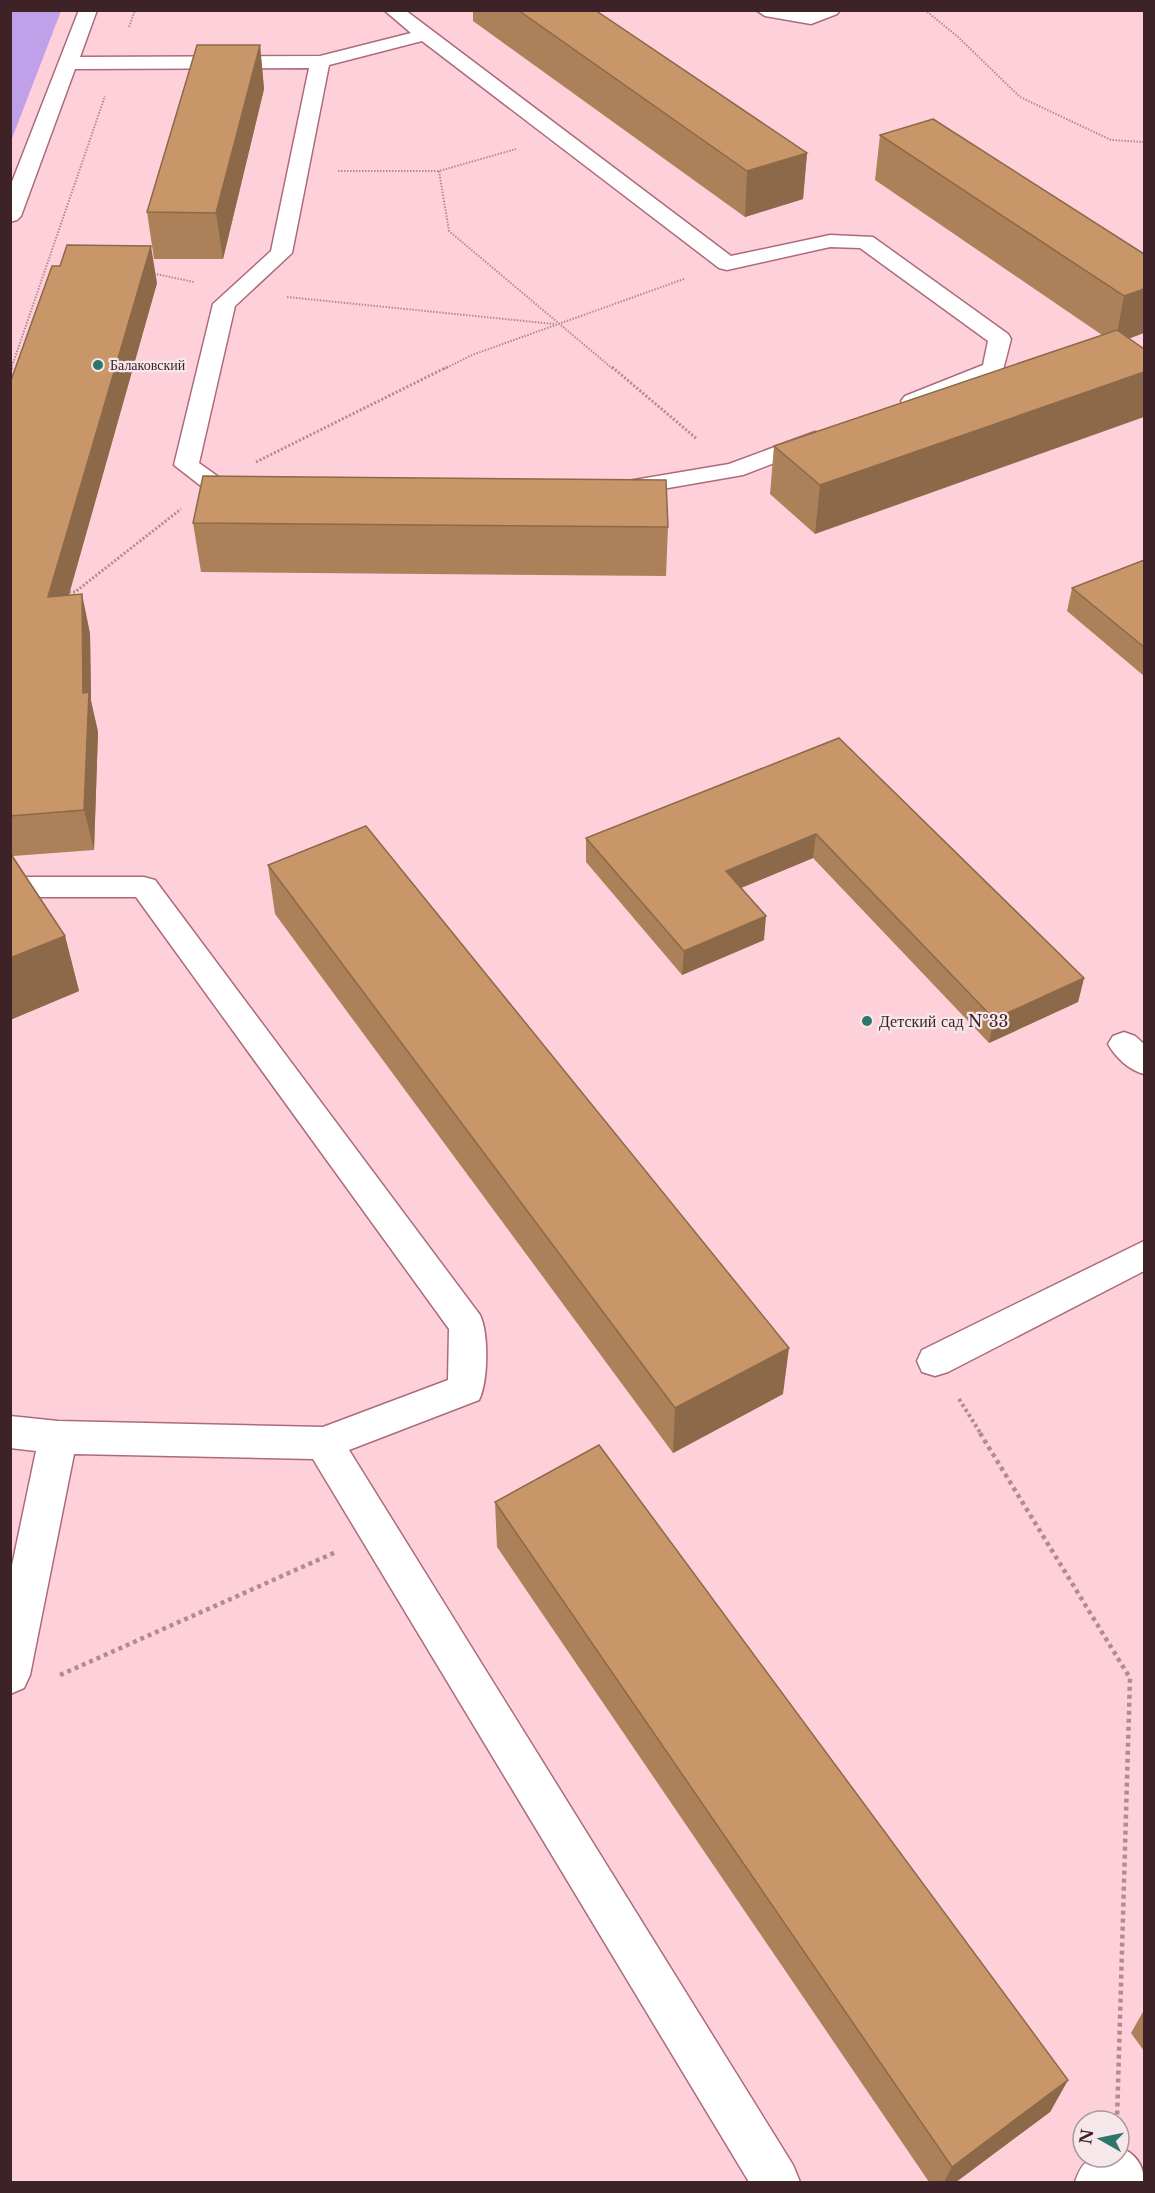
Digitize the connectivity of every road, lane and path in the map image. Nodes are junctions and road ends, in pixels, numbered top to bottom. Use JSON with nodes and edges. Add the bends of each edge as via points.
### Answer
{"nodes":[{"id":1,"x":88,"y":10,"type":"edge"},
{"id":2,"x":135,"y":10,"type":"edge"},
{"id":3,"x":393,"y":10,"type":"edge"},
{"id":4,"x":765,"y":10,"type":"edge"},
{"id":5,"x":831,"y":10,"type":"edge"},
{"id":6,"x":925,"y":10,"type":"edge"},
{"id":7,"x":425,"y":35,"type":"junction"},
{"id":8,"x":320,"y":62,"type":"junction"},
{"id":9,"x":70,"y":63,"type":"junction"},
{"id":10,"x":117,"y":63,"type":"junction"},
{"id":11,"x":559,"y":136,"type":"junction"},
{"id":12,"x":1144,"y":142,"type":"edge"},
{"id":13,"x":298,"y":170,"type":"junction"},
{"id":14,"x":439,"y":171,"type":"junction"},
{"id":15,"x":10,"y":216,"type":"edge"},
{"id":16,"x":727,"y":263,"type":"junction"},
{"id":17,"x":141,"y":273,"type":"edge"},
{"id":18,"x":238,"y":292,"type":"junction"},
{"id":19,"x":558,"y":324,"type":"junction"},
{"id":20,"x":10,"y":373,"type":"edge"},
{"id":21,"x":897,"y":407,"type":"edge"},
{"id":22,"x":832,"y":432,"type":"edge"},
{"id":23,"x":734,"y":470,"type":"junction"},
{"id":24,"x":213,"y":484,"type":"junction"},
{"id":25,"x":595,"y":490,"type":"edge"},
{"id":26,"x":264,"y":494,"type":"edge"},
{"id":27,"x":64,"y":592,"type":"edge"},
{"id":28,"x":10,"y":887,"type":"edge"},
{"id":29,"x":1144,"y":1255,"type":"edge"},
{"id":30,"x":935,"y":1361,"type":"joint"},
{"id":31,"x":10,"y":1432,"type":"edge"},
{"id":32,"x":57,"y":1437,"type":"junction"},
{"id":33,"x":324,"y":1443,"type":"junction"},
{"id":34,"x":378,"y":1533,"type":"junction"},
{"id":35,"x":10,"y":1675,"type":"edge"},
{"id":36,"x":54,"y":1678,"type":"dead end"},
{"id":37,"x":1117,"y":2109,"type":"edge"},
{"id":38,"x":776,"y":2182,"type":"edge"},
{"id":39,"x":1099,"y":2182,"type":"edge"},
{"id":40,"x":1124,"y":2182,"type":"edge"}],
"edges":[{"from":1,"to":9,"type":"street"},
{"from":2,"to":10,"type":"path"},
{"from":3,"to":7,"type":"street"},
{"from":4,"to":5,"type":"street","via":[[811,18]]},
{"from":6,"to":12,"type":"path","via":[[1020,97],[1111,141]]},
{"from":7,"to":8,"type":"street"},
{"from":7,"to":11,"type":"street"},
{"from":8,"to":10,"type":"street"},
{"from":8,"to":13,"type":"street"},
{"from":9,"to":10,"type":"street"},
{"from":9,"to":15,"type":"street"},
{"from":10,"to":20,"type":"path"},
{"from":11,"to":14,"type":"path"},
{"from":11,"to":16,"type":"street"},
{"from":13,"to":14,"type":"path"},
{"from":13,"to":18,"type":"street","via":[[281,253]]},
{"from":14,"to":19,"type":"path","via":[[449,231]]},
{"from":16,"to":19,"type":"path"},
{"from":16,"to":21,"type":"street","via":[[830,241],[865,242],[1000,339],[994,369]]},
{"from":17,"to":18,"type":"path"},
{"from":18,"to":19,"type":"path"},
{"from":18,"to":24,"type":"street","via":[[224,304],[186,465]]},
{"from":19,"to":23,"type":"path"},
{"from":19,"to":24,"type":"path","via":[[471,355]]},
{"from":22,"to":23,"type":"street"},
{"from":23,"to":25,"type":"street","via":[[631,489]]},
{"from":24,"to":26,"type":"street","via":[[228,495]]},
{"from":24,"to":27,"type":"path","via":[[75,592]]},
{"from":28,"to":33,"type":"street","via":[[144,887],[466,1326],[466,1389]]},
{"from":29,"to":30,"type":"street"},
{"from":30,"to":37,"type":"path","via":[[1130,1678]]},
{"from":31,"to":32,"type":"street"},
{"from":32,"to":33,"type":"street"},
{"from":32,"to":35,"type":"street"},
{"from":33,"to":34,"type":"street"},
{"from":34,"to":36,"type":"path"},
{"from":34,"to":38,"type":"street"},
{"from":39,"to":40,"type":"street","via":[[1115,2169]]}]}
